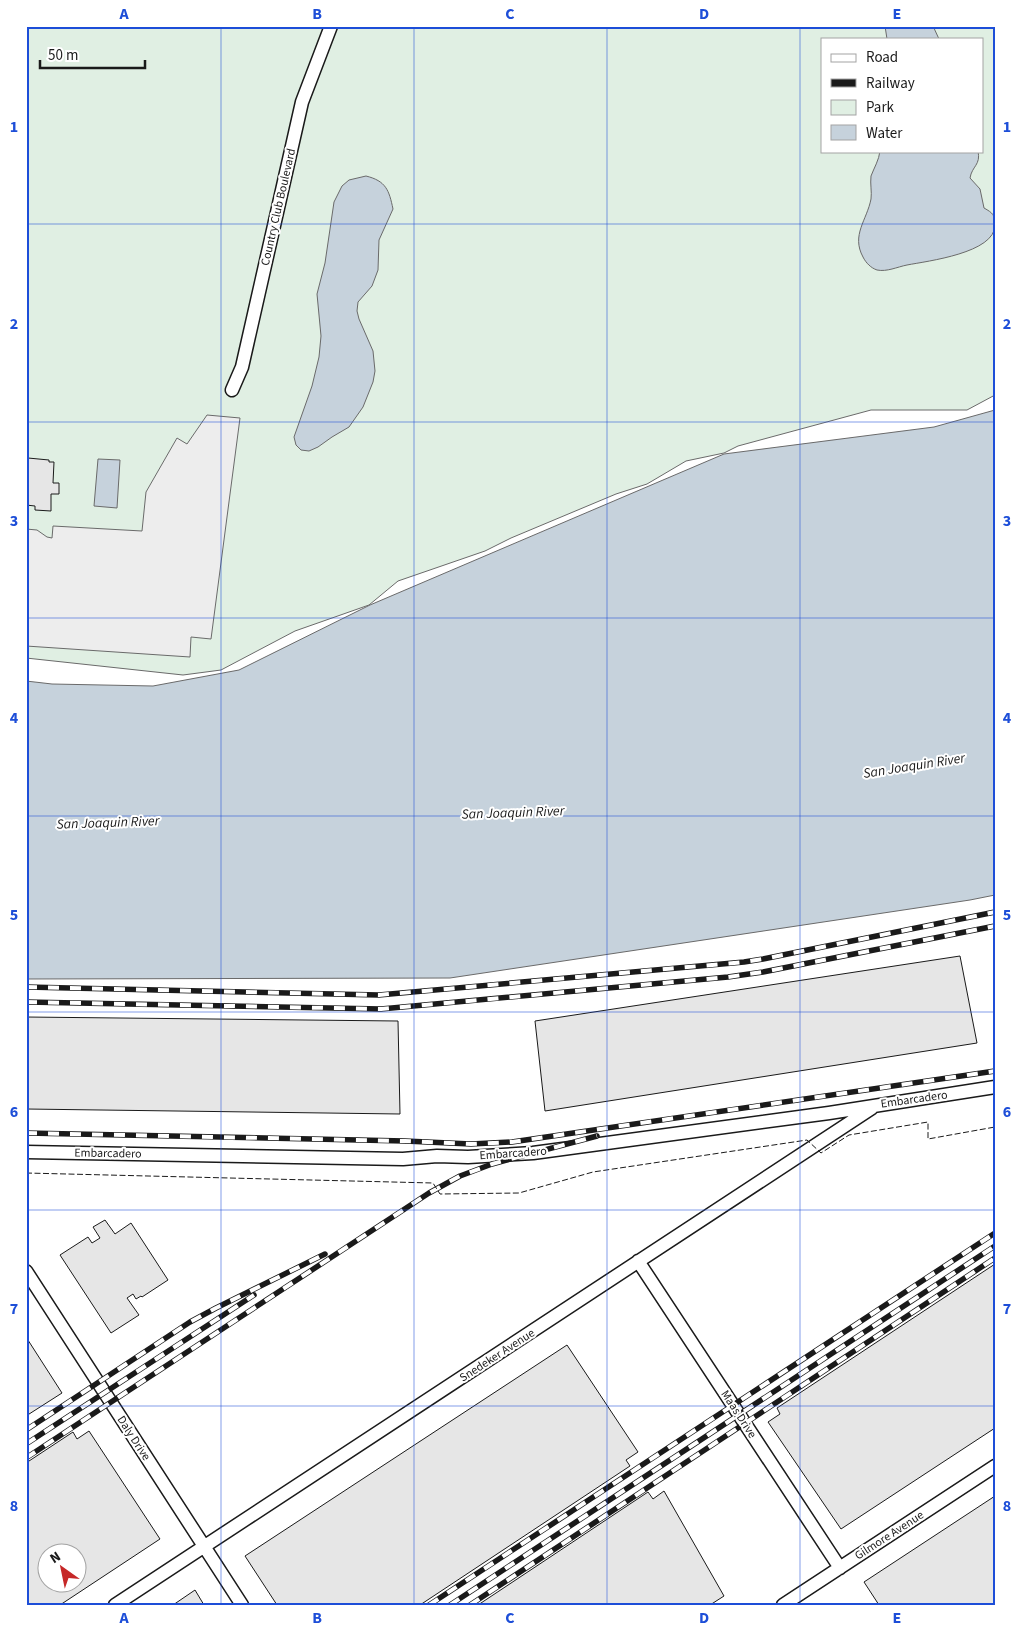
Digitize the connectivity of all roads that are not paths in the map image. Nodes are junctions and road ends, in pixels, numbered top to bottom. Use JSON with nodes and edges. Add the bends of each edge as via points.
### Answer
{"nodes":[{"id":1,"x":331,"y":26,"type":"edge"},
{"id":2,"x":232,"y":390,"type":"dead end"},
{"id":3,"x":995,"y":1087,"type":"edge"},
{"id":4,"x":878,"y":1104,"type":"junction"},
{"id":5,"x":26,"y":1152,"type":"edge"},
{"id":6,"x":638,"y":1261,"type":"junction"},
{"id":7,"x":26,"y":1271,"type":"edge"},
{"id":8,"x":995,"y":1466,"type":"edge"},
{"id":9,"x":204,"y":1548,"type":"junction"},
{"id":10,"x":840,"y":1568,"type":"junction"},
{"id":11,"x":116,"y":1605,"type":"edge"},
{"id":12,"x":242,"y":1605,"type":"edge"},
{"id":13,"x":784,"y":1605,"type":"edge"}],
"edges":[{"from":1,"to":2,"type":"street","name":"Country Club Boulevard","via":[[302,102],[242,367]]},
{"from":3,"to":4,"type":"street","name":"Embarcadero"},
{"from":4,"to":5,"type":"street","name":"Embarcadero","via":[[497,1156],[403,1159]]},
{"from":4,"to":6,"type":"street","name":"Snedeker Avenue"},
{"from":6,"to":9,"type":"street","name":"Snedeker Avenue"},
{"from":6,"to":10,"type":"street","name":"Maas Drive"},
{"from":7,"to":9,"type":"street","name":"Daly Drive"},
{"from":8,"to":10,"type":"street","name":"Gilmore Avenue"},
{"from":9,"to":11,"type":"street","name":"Snedeker Avenue"},
{"from":9,"to":12,"type":"street","name":"Daly Drive"},
{"from":10,"to":13,"type":"street","name":"Gilmore Avenue"}]}
